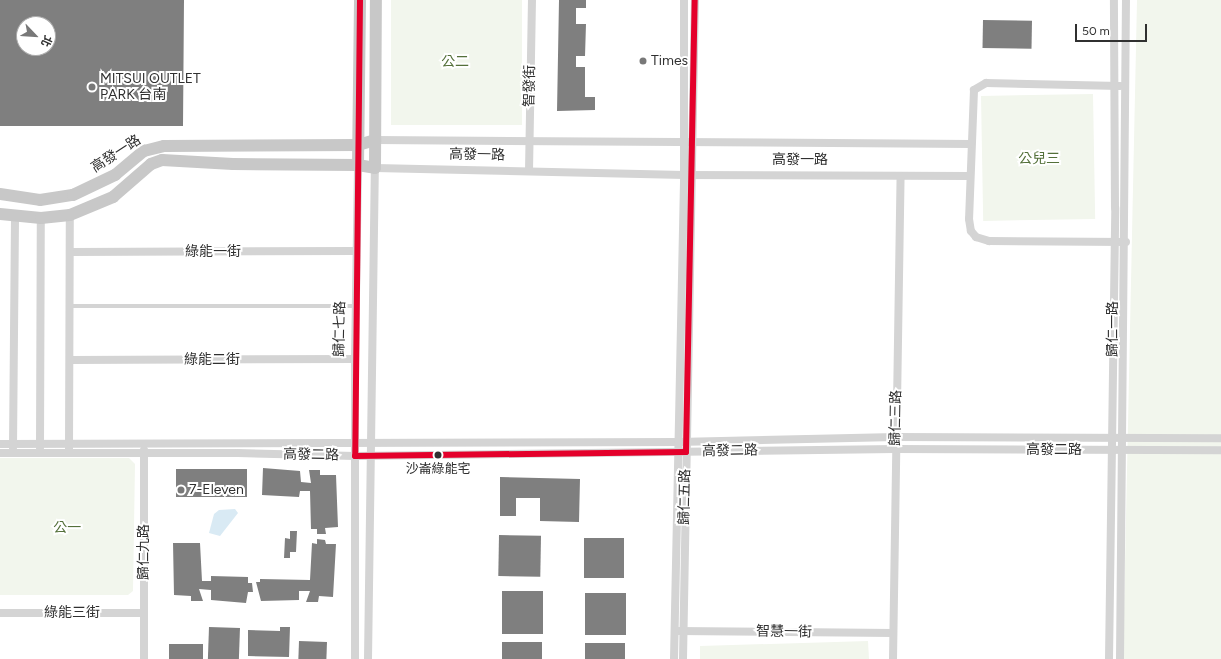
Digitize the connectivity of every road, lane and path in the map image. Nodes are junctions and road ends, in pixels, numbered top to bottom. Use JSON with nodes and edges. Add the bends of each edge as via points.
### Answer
{"nodes":[{"id":1,"x":360,"y":0,"type":"edge"},
{"id":2,"x":376,"y":0,"type":"edge"},
{"id":3,"x":532,"y":0,"type":"edge"},
{"id":4,"x":684,"y":0,"type":"edge"},
{"id":5,"x":695,"y":0,"type":"edge"},
{"id":6,"x":1114,"y":0,"type":"edge"},
{"id":7,"x":1126,"y":0,"type":"edge"},
{"id":8,"x":1115,"y":85,"type":"junction"},
{"id":9,"x":1125,"y":86,"type":"junction"},
{"id":10,"x":375,"y":140,"type":"junction"},
{"id":11,"x":529,"y":142,"type":"junction"},
{"id":12,"x":683,"y":143,"type":"junction"},
{"id":13,"x":694,"y":143,"type":"junction"},
{"id":14,"x":970,"y":144,"type":"junction"},
{"id":15,"x":358,"y":145,"type":"junction"},
{"id":16,"x":358,"y":165,"type":"junction"},
{"id":17,"x":375,"y":168,"type":"junction"},
{"id":18,"x":529,"y":171,"type":"junction"},
{"id":19,"x":684,"y":175,"type":"junction"},
{"id":20,"x":692,"y":175,"type":"junction"},
{"id":21,"x":901,"y":176,"type":"junction"},
{"id":22,"x":970,"y":176,"type":"junction"},
{"id":23,"x":0,"y":194,"type":"edge"},
{"id":24,"x":0,"y":214,"type":"edge"},
{"id":25,"x":70,"y":215,"type":"junction"},
{"id":26,"x":15,"y":217,"type":"junction"},
{"id":27,"x":41,"y":218,"type":"junction"},
{"id":28,"x":1113,"y":242,"type":"junction"},
{"id":29,"x":1126,"y":242,"type":"junction"},
{"id":30,"x":356,"y":251,"type":"junction"},
{"id":31,"x":70,"y":252,"type":"junction"},
{"id":32,"x":70,"y":306,"type":"junction"},
{"id":33,"x":356,"y":306,"type":"junction"},
{"id":34,"x":355,"y":359,"type":"junction"},
{"id":35,"x":70,"y":360,"type":"junction"},
{"id":36,"x":896,"y":437,"type":"junction"},
{"id":37,"x":1111,"y":437,"type":"junction"},
{"id":38,"x":1122,"y":437,"type":"junction"},
{"id":39,"x":1221,"y":438,"type":"edge"},
{"id":40,"x":682,"y":442,"type":"junction"},
{"id":41,"x":0,"y":444,"type":"edge"},
{"id":42,"x":355,"y":444,"type":"junction"},
{"id":43,"x":70,"y":445,"type":"junction"},
{"id":44,"x":144,"y":445,"type":"junction"},
{"id":45,"x":371,"y":445,"type":"junction"},
{"id":46,"x":13,"y":448,"type":"junction"},
{"id":47,"x":40,"y":449,"type":"junction"},
{"id":48,"x":895,"y":449,"type":"junction"},
{"id":49,"x":1110,"y":450,"type":"junction"},
{"id":50,"x":1122,"y":450,"type":"junction"},
{"id":51,"x":1221,"y":450,"type":"edge"},
{"id":52,"x":682,"y":452,"type":"junction"},
{"id":53,"x":0,"y":453,"type":"edge"},
{"id":54,"x":69,"y":454,"type":"junction"},
{"id":55,"x":144,"y":454,"type":"junction"},
{"id":56,"x":371,"y":455,"type":"junction"},
{"id":57,"x":355,"y":456,"type":"junction"},
{"id":58,"x":144,"y":612,"type":"junction"},
{"id":59,"x":0,"y":613,"type":"edge"},
{"id":60,"x":678,"y":631,"type":"junction"},
{"id":61,"x":893,"y":633,"type":"junction"},
{"id":62,"x":144,"y":659,"type":"edge"},
{"id":63,"x":355,"y":659,"type":"edge"},
{"id":64,"x":368,"y":659,"type":"edge"},
{"id":65,"x":674,"y":659,"type":"edge"},
{"id":66,"x":683,"y":659,"type":"edge"},
{"id":67,"x":893,"y":659,"type":"edge"},
{"id":68,"x":1109,"y":659,"type":"edge"},
{"id":69,"x":1120,"y":659,"type":"edge"}],
"edges":[{"from":1,"to":15,"type":"main road","name":"歸仁七路"},
{"from":2,"to":10,"type":"main road"},
{"from":3,"to":11,"type":"street","name":"智發街"},
{"from":4,"to":12,"type":"street","name":"歸仁五路"},
{"from":5,"to":13,"type":"street","name":"歸仁五路"},
{"from":6,"to":8,"type":"street","name":"歸仁一路"},
{"from":7,"to":9,"type":"street","name":"歸仁一路"},
{"from":8,"to":9,"type":"street"},
{"from":8,"to":14,"type":"street","via":[[986,83],[974,90]]},
{"from":8,"to":28,"type":"street","name":"歸仁一路"},
{"from":9,"to":29,"type":"street","name":"歸仁一路"},
{"from":10,"to":11,"type":"street","name":"高發一路"},
{"from":10,"to":15,"type":"main road","name":"高發一路"},
{"from":10,"to":17,"type":"main road"},
{"from":11,"to":12,"type":"street","name":"高發一路"},
{"from":11,"to":18,"type":"street","name":"智發街"},
{"from":12,"to":13,"type":"street","name":"高發一路"},
{"from":12,"to":19,"type":"street","name":"歸仁五路"},
{"from":13,"to":14,"type":"street","name":"高發一路"},
{"from":13,"to":20,"type":"street","name":"歸仁五路"},
{"from":14,"to":22,"type":"street"},
{"from":15,"to":16,"type":"main road","name":"歸仁七路"},
{"from":15,"to":23,"type":"main road","name":"高發一路","via":[[164,146],[144,151],[115,175],[73,195],[40,200]]},
{"from":16,"to":17,"type":"main road","name":"高發一路"},
{"from":16,"to":25,"type":"main road","name":"高發一路","via":[[162,160],[151,164],[114,197]]},
{"from":16,"to":30,"type":"street","name":"歸仁七路"},
{"from":17,"to":18,"type":"street","name":"高發一路"},
{"from":17,"to":45,"type":"street"},
{"from":18,"to":19,"type":"street","name":"高發一路"},
{"from":19,"to":20,"type":"street","name":"高發一路"},
{"from":19,"to":40,"type":"street","name":"歸仁五路"},
{"from":20,"to":21,"type":"street","name":"高發一路"},
{"from":20,"to":40,"type":"street","name":"歸仁五路"},
{"from":21,"to":22,"type":"street","name":"高發一路"},
{"from":21,"to":36,"type":"street","name":"歸仁三路"},
{"from":22,"to":28,"type":"street","via":[[969,219],[971,231],[976,237],[989,241]]},
{"from":24,"to":26,"type":"main road","name":"高發一路"},
{"from":25,"to":27,"type":"main road","name":"高發一路"},
{"from":25,"to":31,"type":"street"},
{"from":26,"to":27,"type":"main road","name":"高發一路"},
{"from":26,"to":46,"type":"street"},
{"from":27,"to":47,"type":"street"},
{"from":28,"to":29,"type":"street"},
{"from":28,"to":37,"type":"street","name":"歸仁一路"},
{"from":29,"to":38,"type":"street","name":"歸仁一路"},
{"from":30,"to":31,"type":"street","name":"綠能一街"},
{"from":30,"to":33,"type":"street","name":"歸仁七路"},
{"from":31,"to":32,"type":"street"},
{"from":32,"to":33,"type":"lane"},
{"from":32,"to":35,"type":"street"},
{"from":33,"to":34,"type":"street","name":"歸仁七路"},
{"from":34,"to":35,"type":"street","name":"綠能二街"},
{"from":34,"to":42,"type":"street","name":"歸仁七路"},
{"from":35,"to":43,"type":"street"},
{"from":36,"to":37,"type":"street","name":"高發二路"},
{"from":36,"to":40,"type":"street","name":"高發二路"},
{"from":36,"to":48,"type":"street","name":"歸仁三路"},
{"from":37,"to":38,"type":"street","name":"高發二路"},
{"from":37,"to":49,"type":"street","name":"歸仁一路"},
{"from":38,"to":39,"type":"street","name":"高發二路"},
{"from":38,"to":50,"type":"street","name":"歸仁一路"},
{"from":40,"to":45,"type":"street","name":"高發二路"},
{"from":40,"to":52,"type":"street","name":"歸仁五路"},
{"from":41,"to":46,"type":"street","name":"高發二路"},
{"from":42,"to":44,"type":"street","name":"高發二路"},
{"from":42,"to":45,"type":"street","name":"高發二路"},
{"from":42,"to":57,"type":"street","name":"歸仁七路"},
{"from":43,"to":44,"type":"street","name":"高發二路"},
{"from":43,"to":47,"type":"street","name":"高發二路"},
{"from":43,"to":54,"type":"street"},
{"from":44,"to":55,"type":"street","name":"歸仁九路"},
{"from":45,"to":56,"type":"street"},
{"from":46,"to":47,"type":"street","name":"高發二路"},
{"from":46,"to":53,"type":"street","name":"高發二路"},
{"from":47,"to":54,"type":"street","name":"高發二路"},
{"from":48,"to":49,"type":"street","name":"高發二路"},
{"from":48,"to":52,"type":"street","name":"高發二路"},
{"from":48,"to":61,"type":"street","name":"歸仁三路"},
{"from":49,"to":50,"type":"street","name":"高發二路"},
{"from":49,"to":68,"type":"street","name":"歸仁一路"},
{"from":50,"to":51,"type":"street","name":"高發二路"},
{"from":50,"to":69,"type":"street","name":"歸仁一路"},
{"from":52,"to":56,"type":"street","name":"高發二路"},
{"from":52,"to":60,"type":"street","name":"歸仁五路"},
{"from":54,"to":55,"type":"street","name":"高發二路"},
{"from":55,"to":57,"type":"street","name":"高發二路"},
{"from":55,"to":58,"type":"street","name":"歸仁九路"},
{"from":56,"to":57,"type":"street","name":"高發二路"},
{"from":56,"to":64,"type":"street"},
{"from":57,"to":63,"type":"street","name":"歸仁七路"},
{"from":58,"to":59,"type":"street","name":"綠能三街"},
{"from":58,"to":62,"type":"street","name":"歸仁九路"},
{"from":60,"to":61,"type":"street","name":"智慧一街"},
{"from":60,"to":65,"type":"street","name":"歸仁五路"},
{"from":60,"to":66,"type":"street","name":"歸仁五路"},
{"from":61,"to":67,"type":"street","name":"歸仁三路"}]}
